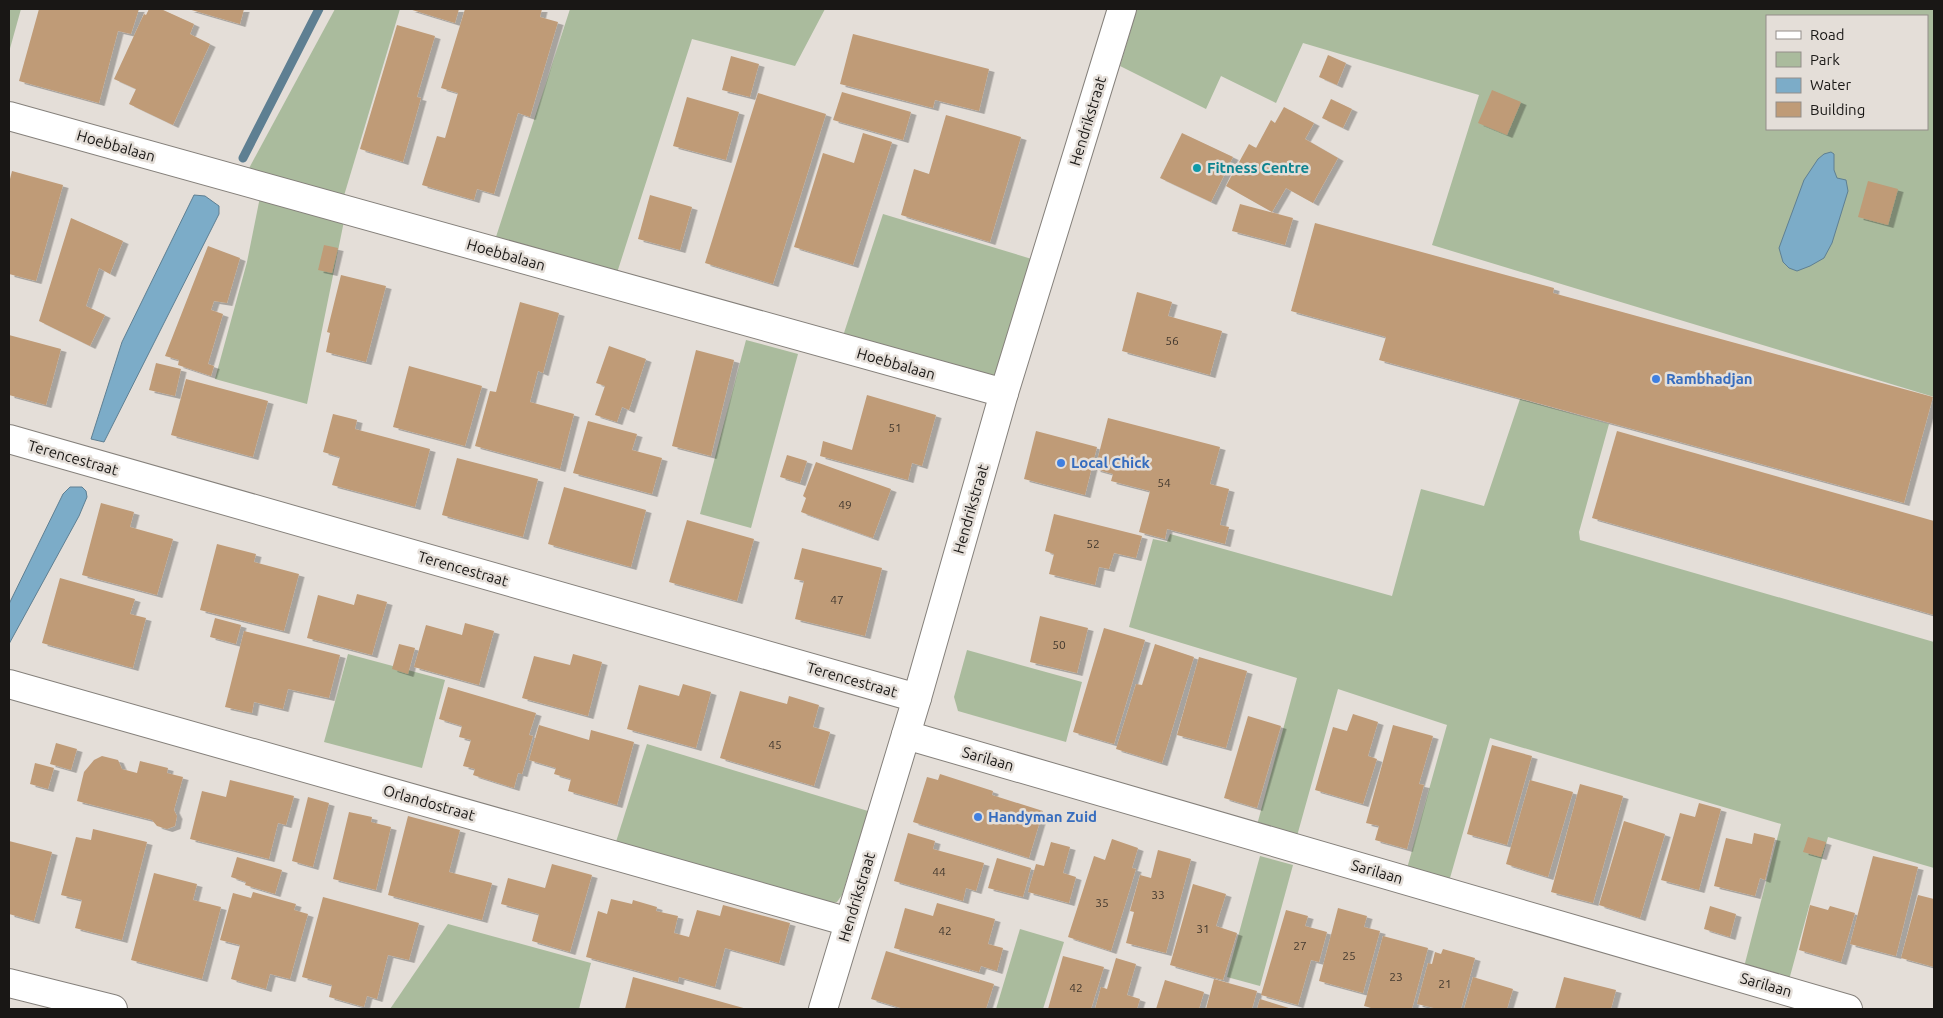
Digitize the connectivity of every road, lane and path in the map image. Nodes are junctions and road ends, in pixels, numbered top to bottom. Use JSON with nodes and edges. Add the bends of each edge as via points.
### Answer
{"nodes":[{"id":1,"x":1122,"y":9,"type":"edge"},
{"id":2,"x":9,"y":116,"type":"edge"},
{"id":3,"x":1004,"y":394,"type":"junction"},
{"id":4,"x":9,"y":439,"type":"edge"},
{"id":5,"x":9,"y":684,"type":"edge"},
{"id":6,"x":917,"y":698,"type":"junction"},
{"id":7,"x":906,"y":735,"type":"junction"},
{"id":8,"x":849,"y":922,"type":"junction"},
{"id":9,"x":9,"y":983,"type":"edge"},
{"id":10,"x":113,"y":1009,"type":"edge"},
{"id":11,"x":823,"y":1009,"type":"edge"},
{"id":12,"x":1848,"y":1009,"type":"edge"}],
"edges":[{"from":1,"to":3,"type":"street","name":"Hendrikstraat"},
{"from":2,"to":3,"type":"street","name":"Hoebbalaan"},
{"from":3,"to":6,"type":"street","name":"Hendrikstraat"},
{"from":4,"to":6,"type":"street","name":"Terencestraat"},
{"from":5,"to":8,"type":"street","name":"Orlandostraat"},
{"from":6,"to":7,"type":"street","name":"Hendrikstraat"},
{"from":7,"to":8,"type":"street","name":"Hendrikstraat"},
{"from":7,"to":12,"type":"street","name":"Sarilaan"},
{"from":8,"to":11,"type":"street","name":"Hendrikstraat"},
{"from":9,"to":10,"type":"street"}]}
